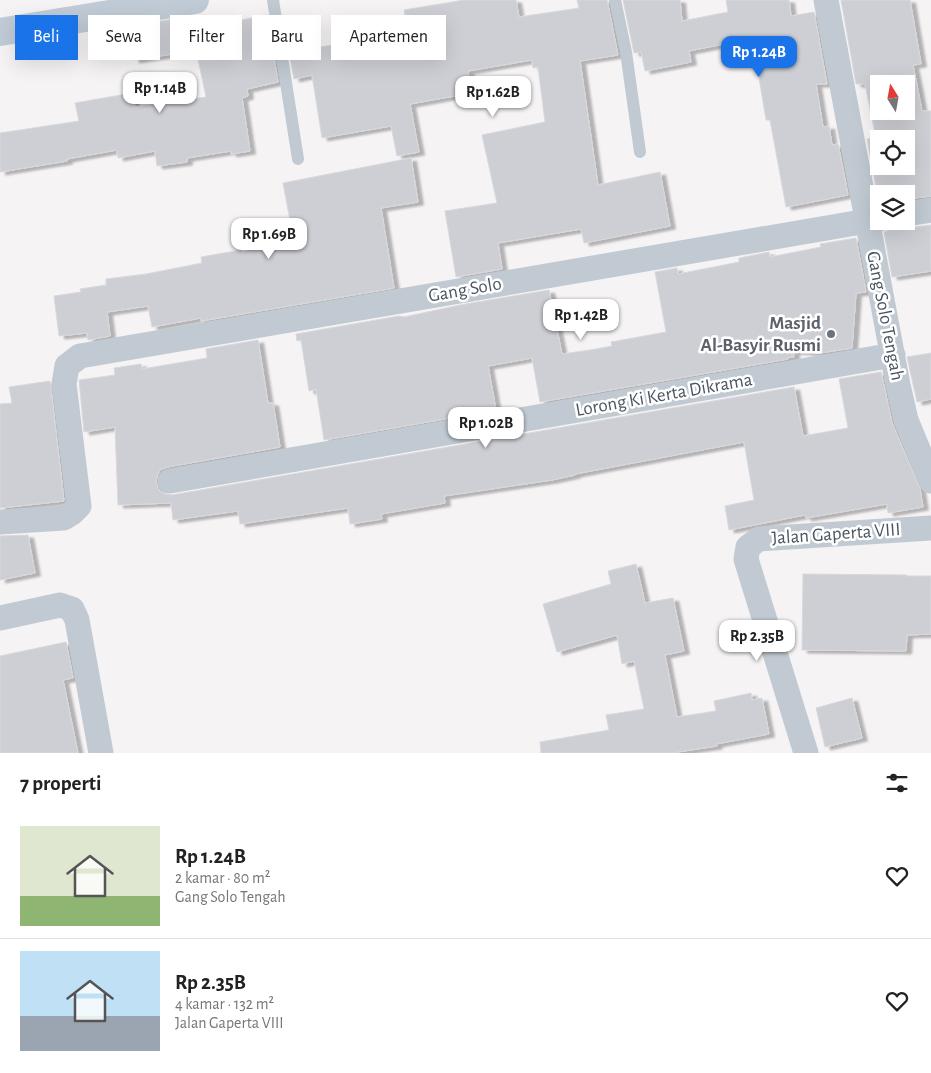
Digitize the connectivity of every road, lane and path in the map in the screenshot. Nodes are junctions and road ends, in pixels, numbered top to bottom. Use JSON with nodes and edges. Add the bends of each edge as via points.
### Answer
{"nodes":[{"id":1,"x":195,"y":0,"type":"edge"},
{"id":2,"x":273,"y":0,"type":"edge"},
{"id":3,"x":615,"y":0,"type":"edge"},
{"id":4,"x":826,"y":0,"type":"edge"},
{"id":5,"x":0,"y":32,"type":"edge"},
{"id":6,"x":640,"y":152,"type":"dead end"},
{"id":7,"x":298,"y":159,"type":"dead end"},
{"id":8,"x":870,"y":206,"type":"edge"},
{"id":9,"x":931,"y":210,"type":"edge"},
{"id":10,"x":915,"y":213,"type":"edge"},
{"id":11,"x":870,"y":221,"type":"edge"},
{"id":12,"x":874,"y":230,"type":"edge"},
{"id":13,"x":893,"y":355,"type":"junction"},
{"id":14,"x":170,"y":480,"type":"dead end"},
{"id":15,"x":931,"y":481,"type":"edge"},
{"id":16,"x":0,"y":522,"type":"edge"},
{"id":17,"x":931,"y":528,"type":"edge"},
{"id":18,"x":0,"y":618,"type":"edge"},
{"id":19,"x":101,"y":753,"type":"edge"},
{"id":20,"x":806,"y":753,"type":"edge"}],
"edges":[{"from":1,"to":5,"type":"street"},
{"from":2,"to":7,"type":"lane"},
{"from":3,"to":6,"type":"lane"},
{"from":4,"to":8,"type":"street","name":"Gang Solo Tengah"},
{"from":9,"to":10,"type":"street"},
{"from":11,"to":16,"type":"street","name":"Gang Solo","via":[[80,356],[67,366],[64,384],[79,506],[64,518]]},
{"from":12,"to":13,"type":"street","name":"Gang Solo Tengah"},
{"from":13,"to":14,"type":"street","name":"Lorong Ki Kerta Dikrama"},
{"from":13,"to":15,"type":"street","name":"Gang Solo Tengah","via":[[906,420]]},
{"from":17,"to":20,"type":"street","name":"Jalan Gaperta VIII","via":[[759,539],[748,548],[746,559]]},
{"from":18,"to":19,"type":"street","via":[[60,605],[72,609],[77,620]]}]}
